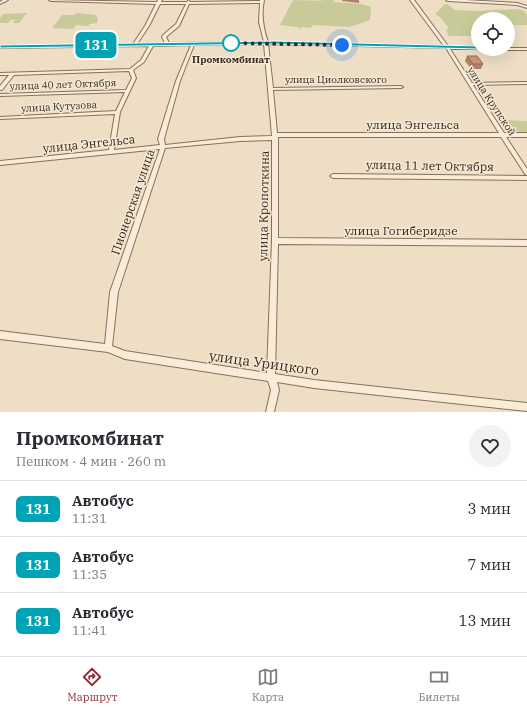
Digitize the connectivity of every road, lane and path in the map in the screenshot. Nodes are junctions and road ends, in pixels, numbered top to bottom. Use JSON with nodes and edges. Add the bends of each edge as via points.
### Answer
{"nodes":[{"id":1,"x":6,"y":0,"type":"edge"},
{"id":2,"x":51,"y":0,"type":"edge"},
{"id":3,"x":412,"y":0,"type":"edge"},
{"id":4,"x":448,"y":0,"type":"edge"},
{"id":5,"x":513,"y":0,"type":"edge"},
{"id":6,"x":159,"y":1,"type":"edge"},
{"id":7,"x":188,"y":1,"type":"edge"},
{"id":8,"x":261,"y":1,"type":"edge"},
{"id":9,"x":0,"y":3,"type":"edge"},
{"id":10,"x":517,"y":4,"type":"junction"},
{"id":11,"x":527,"y":7,"type":"edge"},
{"id":12,"x":266,"y":43,"type":"junction"},
{"id":13,"x":135,"y":44,"type":"junction"},
{"id":14,"x":152,"y":44,"type":"junction"},
{"id":15,"x":167,"y":44,"type":"junction"},
{"id":16,"x":193,"y":44,"type":"junction"},
{"id":17,"x":0,"y":47,"type":"edge"},
{"id":18,"x":447,"y":47,"type":"junction"},
{"id":19,"x":471,"y":48,"type":"edge"},
{"id":20,"x":515,"y":48,"type":"edge"},
{"id":21,"x":527,"y":49,"type":"edge"},
{"id":22,"x":131,"y":70,"type":"junction"},
{"id":23,"x":0,"y":74,"type":"edge"},
{"id":24,"x":12,"y":74,"type":"junction"},
{"id":25,"x":527,"y":83,"type":"edge"},
{"id":26,"x":470,"y":84,"type":"junction"},
{"id":27,"x":401,"y":87,"type":"dead end"},
{"id":28,"x":271,"y":88,"type":"junction"},
{"id":29,"x":0,"y":89,"type":"edge"},
{"id":30,"x":127,"y":91,"type":"junction"},
{"id":31,"x":0,"y":95,"type":"edge"},
{"id":32,"x":118,"y":112,"type":"junction"},
{"id":33,"x":0,"y":118,"type":"edge"},
{"id":34,"x":503,"y":135,"type":"junction"},
{"id":35,"x":527,"y":135,"type":"edge"},
{"id":36,"x":276,"y":137,"type":"junction"},
{"id":37,"x":163,"y":147,"type":"junction"},
{"id":38,"x":111,"y":152,"type":"junction"},
{"id":39,"x":0,"y":163,"type":"edge"},
{"id":40,"x":527,"y":173,"type":"edge"},
{"id":41,"x":333,"y":176,"type":"dead end"},
{"id":42,"x":527,"y":178,"type":"edge"},
{"id":43,"x":275,"y":241,"type":"junction"},
{"id":44,"x":527,"y":243,"type":"edge"},
{"id":45,"x":0,"y":335,"type":"edge"},
{"id":46,"x":108,"y":348,"type":"junction"},
{"id":47,"x":271,"y":376,"type":"junction"},
{"id":48,"x":527,"y":407,"type":"edge"},
{"id":49,"x":270,"y":412,"type":"edge"}],
"edges":[{"from":1,"to":9,"type":"street"},
{"from":2,"to":6,"type":"street"},
{"from":3,"to":18,"type":"street","name":"улица Крупской"},
{"from":4,"to":10,"type":"street"},
{"from":5,"to":10,"type":"street"},
{"from":6,"to":7,"type":"street"},
{"from":6,"to":13,"type":"street"},
{"from":7,"to":8,"type":"street"},
{"from":7,"to":15,"type":"street","via":[[178,25],[164,37]]},
{"from":8,"to":12,"type":"street","name":"улица Кропоткина"},
{"from":10,"to":11,"type":"street"},
{"from":12,"to":16,"type":"street"},
{"from":12,"to":18,"type":"street"},
{"from":12,"to":28,"type":"street","name":"улица Кропоткина"},
{"from":13,"to":14,"type":"street"},
{"from":13,"to":17,"type":"street"},
{"from":14,"to":15,"type":"street"},
{"from":14,"to":22,"type":"street","via":[[143,60]]},
{"from":15,"to":16,"type":"street"},
{"from":16,"to":37,"type":"street","name":"Пионерская улица","via":[[178,81],[161,139]]},
{"from":18,"to":19,"type":"street"},
{"from":18,"to":26,"type":"street","name":"улица Крупской"},
{"from":20,"to":21,"type":"street"},
{"from":22,"to":24,"type":"street"},
{"from":22,"to":30,"type":"street","via":[[134,78]]},
{"from":23,"to":24,"type":"street"},
{"from":24,"to":29,"type":"street"},
{"from":25,"to":26,"type":"street"},
{"from":26,"to":34,"type":"street","name":"улица Крупской"},
{"from":27,"to":28,"type":"street","name":"улица Циолковского"},
{"from":28,"to":36,"type":"street","name":"улица Кропоткина"},
{"from":30,"to":31,"type":"street","name":"улица 40 лет Октября"},
{"from":30,"to":32,"type":"street"},
{"from":32,"to":33,"type":"street","name":"улица Кутузова"},
{"from":32,"to":38,"type":"street"},
{"from":34,"to":35,"type":"street","name":"улица Энгельса"},
{"from":34,"to":36,"type":"street","name":"улица Энгельса"},
{"from":34,"to":40,"type":"street","name":"улица Крупской"},
{"from":36,"to":37,"type":"street","name":"улица Энгельса"},
{"from":36,"to":43,"type":"street","name":"улица Кропоткина"},
{"from":37,"to":38,"type":"street","name":"улица Энгельса"},
{"from":37,"to":46,"type":"street","name":"Пионерская улица","via":[[114,292]]},
{"from":38,"to":39,"type":"street","name":"улица Энгельса"},
{"from":41,"to":42,"type":"street","name":"улица 11 лет Октября"},
{"from":43,"to":44,"type":"street","name":"улица Гогиберидзе"},
{"from":43,"to":47,"type":"street","name":"улица Кропоткина"},
{"from":45,"to":46,"type":"street","name":"улица Урицкого"},
{"from":46,"to":47,"type":"street","name":"улица Урицкого","via":[[125,355]]},
{"from":47,"to":48,"type":"street","name":"улица Урицкого","via":[[326,386],[374,389]]},
{"from":47,"to":49,"type":"street","name":"улица Кропоткина","via":[[275,390]]}]}
